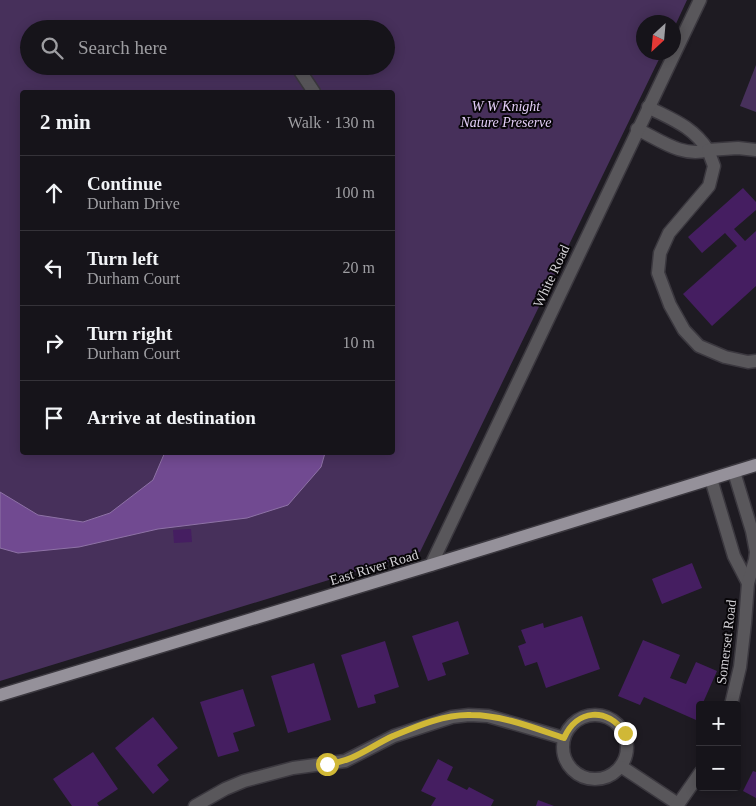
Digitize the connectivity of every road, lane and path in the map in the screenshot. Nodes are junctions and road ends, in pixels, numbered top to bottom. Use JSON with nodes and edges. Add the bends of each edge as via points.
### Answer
{"nodes":[{"id":1,"x":700,"y":0,"type":"edge"},
{"id":2,"x":303,"y":75,"type":"edge"},
{"id":3,"x":313,"y":90,"type":"edge"},
{"id":4,"x":648,"y":107,"type":"junction"},
{"id":5,"x":637,"y":129,"type":"junction"},
{"id":6,"x":708,"y":150,"type":"junction"},
{"id":7,"x":756,"y":150,"type":"edge"},
{"id":8,"x":756,"y":361,"type":"edge"},
{"id":9,"x":756,"y":465,"type":"edge"},
{"id":10,"x":734,"y":472,"type":"junction"},
{"id":11,"x":711,"y":479,"type":"junction"},
{"id":12,"x":431,"y":565,"type":"junction"},
{"id":13,"x":748,"y":583,"type":"junction"},
{"id":14,"x":0,"y":694,"type":"edge"},
{"id":15,"x":732,"y":701,"type":"edge"},
{"id":16,"x":564,"y":738,"type":"junction"},
{"id":17,"x":622,"y":767,"type":"junction"},
{"id":18,"x":696,"y":779,"type":"edge"},
{"id":19,"x":677,"y":805,"type":"edge"},
{"id":20,"x":195,"y":806,"type":"edge"}],
"edges":[{"from":1,"to":4,"type":"street","name":"White Road"},
{"from":2,"to":3,"type":"street"},
{"from":4,"to":5,"type":"street","name":"White Road"},
{"from":4,"to":6,"type":"street","via":[[697,134]]},
{"from":5,"to":6,"type":"street","via":[[687,152]]},
{"from":5,"to":12,"type":"street","name":"White Road"},
{"from":6,"to":7,"type":"street"},
{"from":6,"to":8,"type":"street","via":[[714,166],[710,186],[669,233],[660,253],[658,273],[684,330],[699,346],[725,357]]},
{"from":9,"to":10,"type":"main road","name":"East River Road"},
{"from":10,"to":11,"type":"main road","name":"East River Road"},
{"from":10,"to":13,"type":"street","name":"Somerset Road","via":[[755,543],[755,560]]},
{"from":11,"to":12,"type":"main road","name":"East River Road"},
{"from":11,"to":13,"type":"street","name":"Somerset Road","via":[[734,556]]},
{"from":12,"to":14,"type":"main road","name":"East River Road"},
{"from":13,"to":15,"type":"street","name":"Somerset Road","via":[[741,658]]},
{"from":16,"to":17,"type":"street","via":[[565,760],[581,776],[603,779]]},
{"from":16,"to":17,"type":"street","via":[[573,723],[588,715],[614,720],[625,733],[627,742]]},
{"from":16,"to":20,"type":"street","via":[[488,716],[452,716],[394,736],[345,761],[293,768],[244,781]]},
{"from":17,"to":19,"type":"street"},
{"from":18,"to":19,"type":"street"}]}
